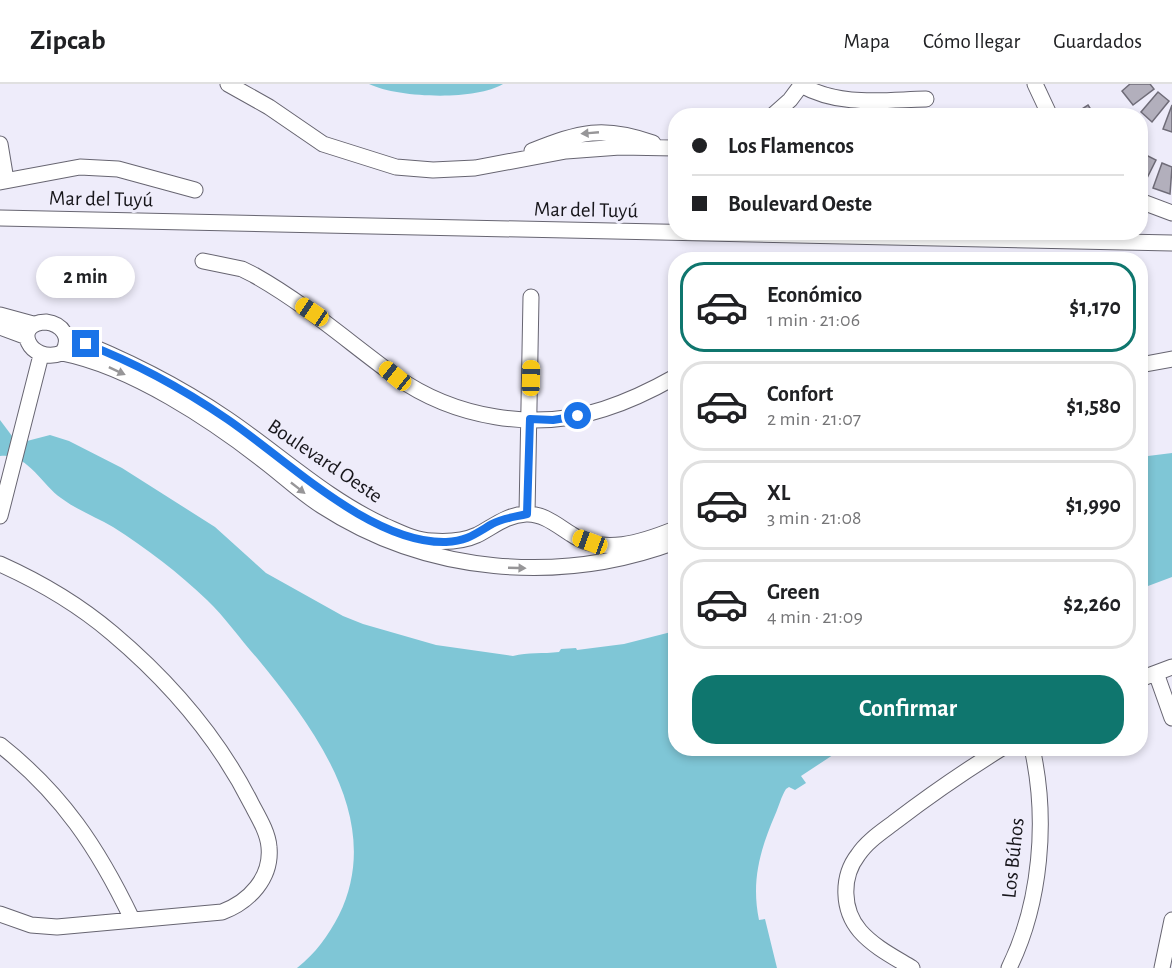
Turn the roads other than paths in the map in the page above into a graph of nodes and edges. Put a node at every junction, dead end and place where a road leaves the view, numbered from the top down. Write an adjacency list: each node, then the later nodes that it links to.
1 (228, 84): 6 (street)
2 (249, 84): 6 (street)
3 (801, 84): 5 (street); 7 (street)
4 (1035, 84): 8 (street)
5 (926, 99)
6 (269, 106): 10 (street)
7 (781, 108)
8 (1046, 108)
9 (0, 144): 11 (street)
10 (668, 148)
11 (3, 181): 12 (street)
12 (195, 190)
13 (1148, 204): 14 (street)
14 (1172, 213)
15 (0, 218): 16 (street, Mar del Tuyú)
16 (668, 232)
17 (1031, 240): 18 (street, Mar del Tuyú)
18 (1172, 243)
19 (202, 261): 32 (street)
20 (531, 297): 32 (street)
21 (0, 315): 23 (street)
22 (0, 327): 23 (street)
23 (30, 330): 24 (street); 26 (street)
24 (66, 336): 25 (street); 33 (street, Boulevard Oeste)
25 (62, 352): 26 (street); 33 (street, Boulevard Oeste, one-way to 33)
26 (41, 355): 35 (street)
27 (1172, 359): 28 (street)
28 (1148, 364)
29 (1172, 370): 30 (street)
30 (1148, 374)
31 (668, 381): 32 (street)
32 (530, 419): 34 (street)
33 (223, 424): 36 (street, Boulevard Oeste)
34 (527, 514): 38 (street); 39 (street, Boulevard Oeste)
35 (0, 516)
36 (365, 523): 39 (street, Boulevard Oeste); 41 (street, Boulevard Oeste)
37 (668, 531): 38 (street)
38 (572, 535): 43 (street)
39 (476, 536): 41 (street)
40 (668, 544): 43 (street, Boulevard Oeste)
41 (483, 563): 43 (street, Boulevard Oeste, one-way to 43)
42 (0, 564): 52 (street)
43 (572, 565)
44 (1172, 667): 45 (street)
45 (1156, 673): 46 (street); 47 (street)
46 (1148, 676)
47 (1172, 718)
48 (0, 745): 52 (street)
49 (990, 756): 54 (street)
50 (1033, 756): 55 (street, Los Búhos)
51 (0, 914): 52 (street)
52 (132, 919)
53 (1172, 920): 56 (street)
54 (912, 968)
55 (1009, 968)
56 (1162, 968)

